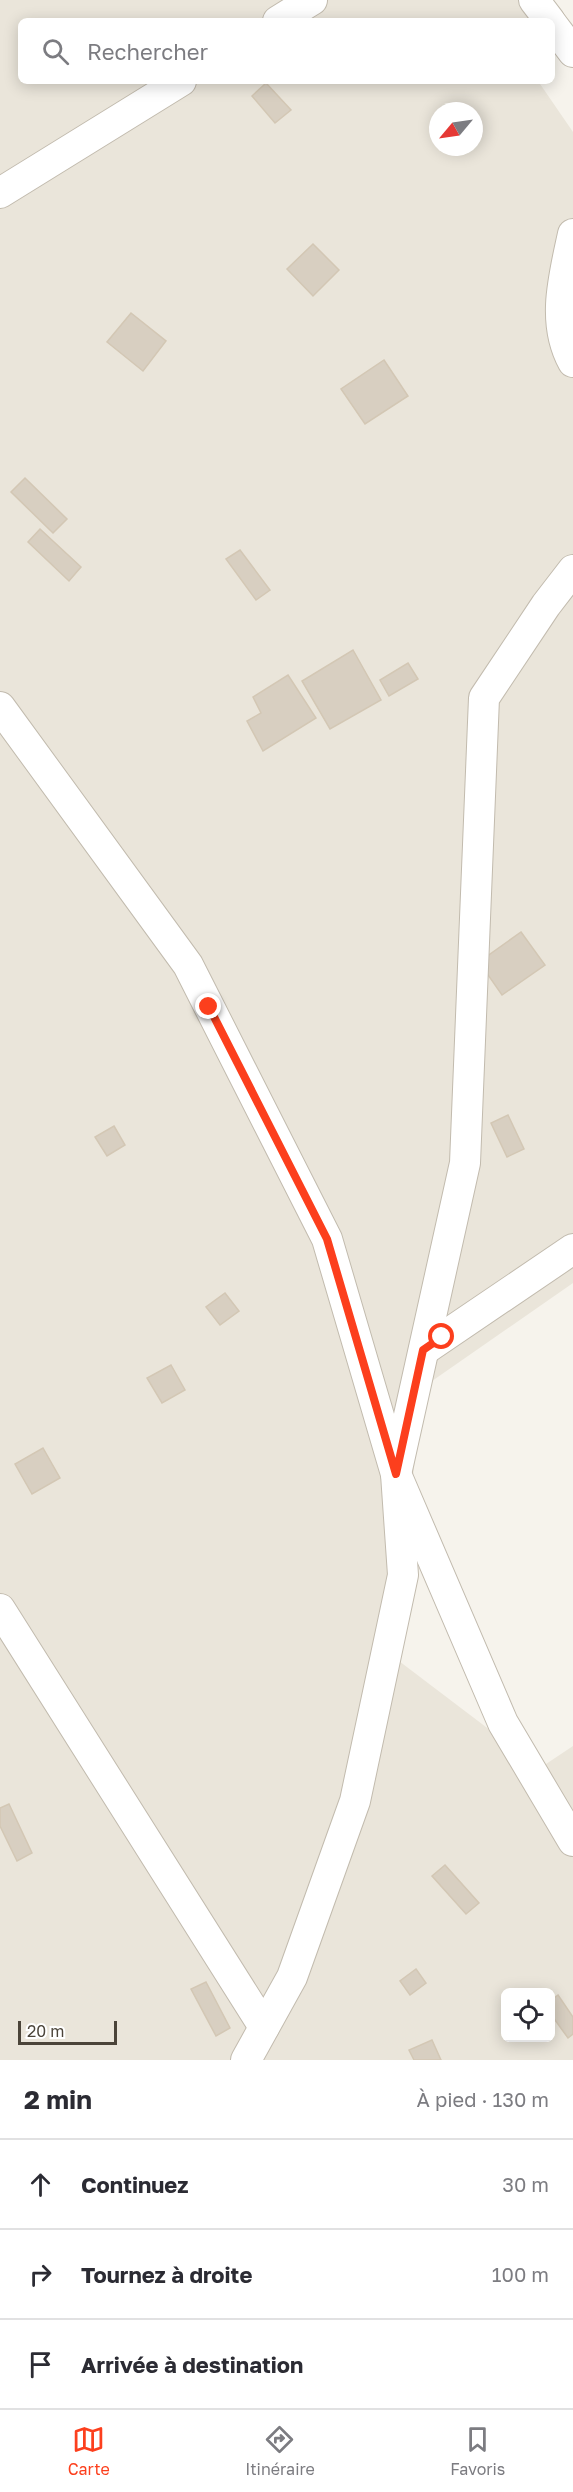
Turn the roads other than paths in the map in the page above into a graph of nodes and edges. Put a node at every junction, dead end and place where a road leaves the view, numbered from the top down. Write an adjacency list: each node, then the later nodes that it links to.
1 (312, 0): 3 (street)
2 (534, 0): 4 (street)
3 (283, 18)
4 (548, 18)
5 (555, 27): 6 (street)
6 (573, 51)
7 (176, 84): 8 (street)
8 (0, 193)
9 (573, 234): 10 (street)
10 (573, 362)
11 (573, 570): 12 (street)
12 (560, 608): 15 (street)
13 (0, 707): 16 (street)
14 (573, 1249): 15 (street)
15 (423, 1350): 16 (street)
16 (396, 1474): 18 (street); 19 (street)
17 (0, 1609): 19 (street)
18 (573, 1841)
19 (264, 2027): 20 (street)
20 (246, 2060)

